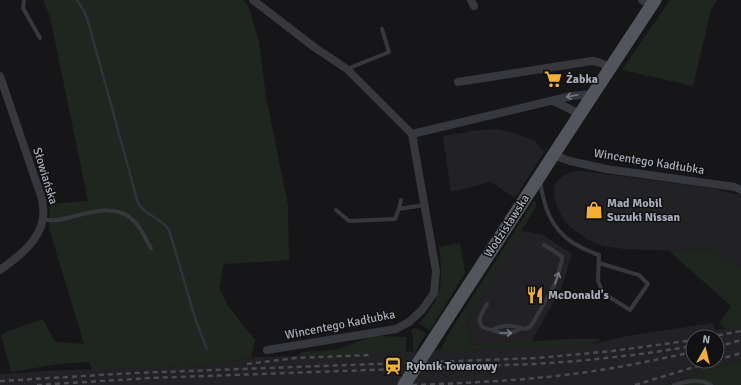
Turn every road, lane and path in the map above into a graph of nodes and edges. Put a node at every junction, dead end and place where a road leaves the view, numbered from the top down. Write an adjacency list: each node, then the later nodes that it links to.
1 (24, 0): 5 (lane)
2 (253, 0): 7 (street)
3 (649, 2): 6 (main road, Wodzisławska)
4 (382, 29): 7 (lane)
5 (40, 38)
6 (611, 67): 9 (street); 10 (main road, Wodzisławska)
7 (347, 69): 13 (street)
8 (0, 76): 21 (street, Słowiańska)
9 (458, 82)
10 (593, 94): 11 (street, one-way to 11); 12 (main road, Wodzisławska)
11 (551, 101): 12 (street); 13 (street)
12 (580, 114): 14 (main road, Wodzisławska)
13 (412, 134): 18 (street, Wincentego Kadłubka)
14 (553, 155): 15 (main road, Wodzisławska); 16 (street, Wincentego Kadłubka)
15 (540, 176): 24 (lane); 28 (main road, Wodzisławska, bridge)
16 (741, 190)
17 (401, 200): 19 (lane)
18 (424, 205): 19 (lane); 27 (street, Wincentego Kadłubka)
19 (399, 209): 20 (lane)
20 (336, 210)
21 (43, 219): 23 (lane); 25 (street, Słowiańska)
22 (544, 245): 26 (lane, one-way to 22)
23 (151, 248)
24 (599, 263): 24 (lane)
25 (0, 270)
26 (487, 304)
27 (267, 350)
28 (404, 385)
29 (674, 385): 30 (lane)
30 (711, 385)

